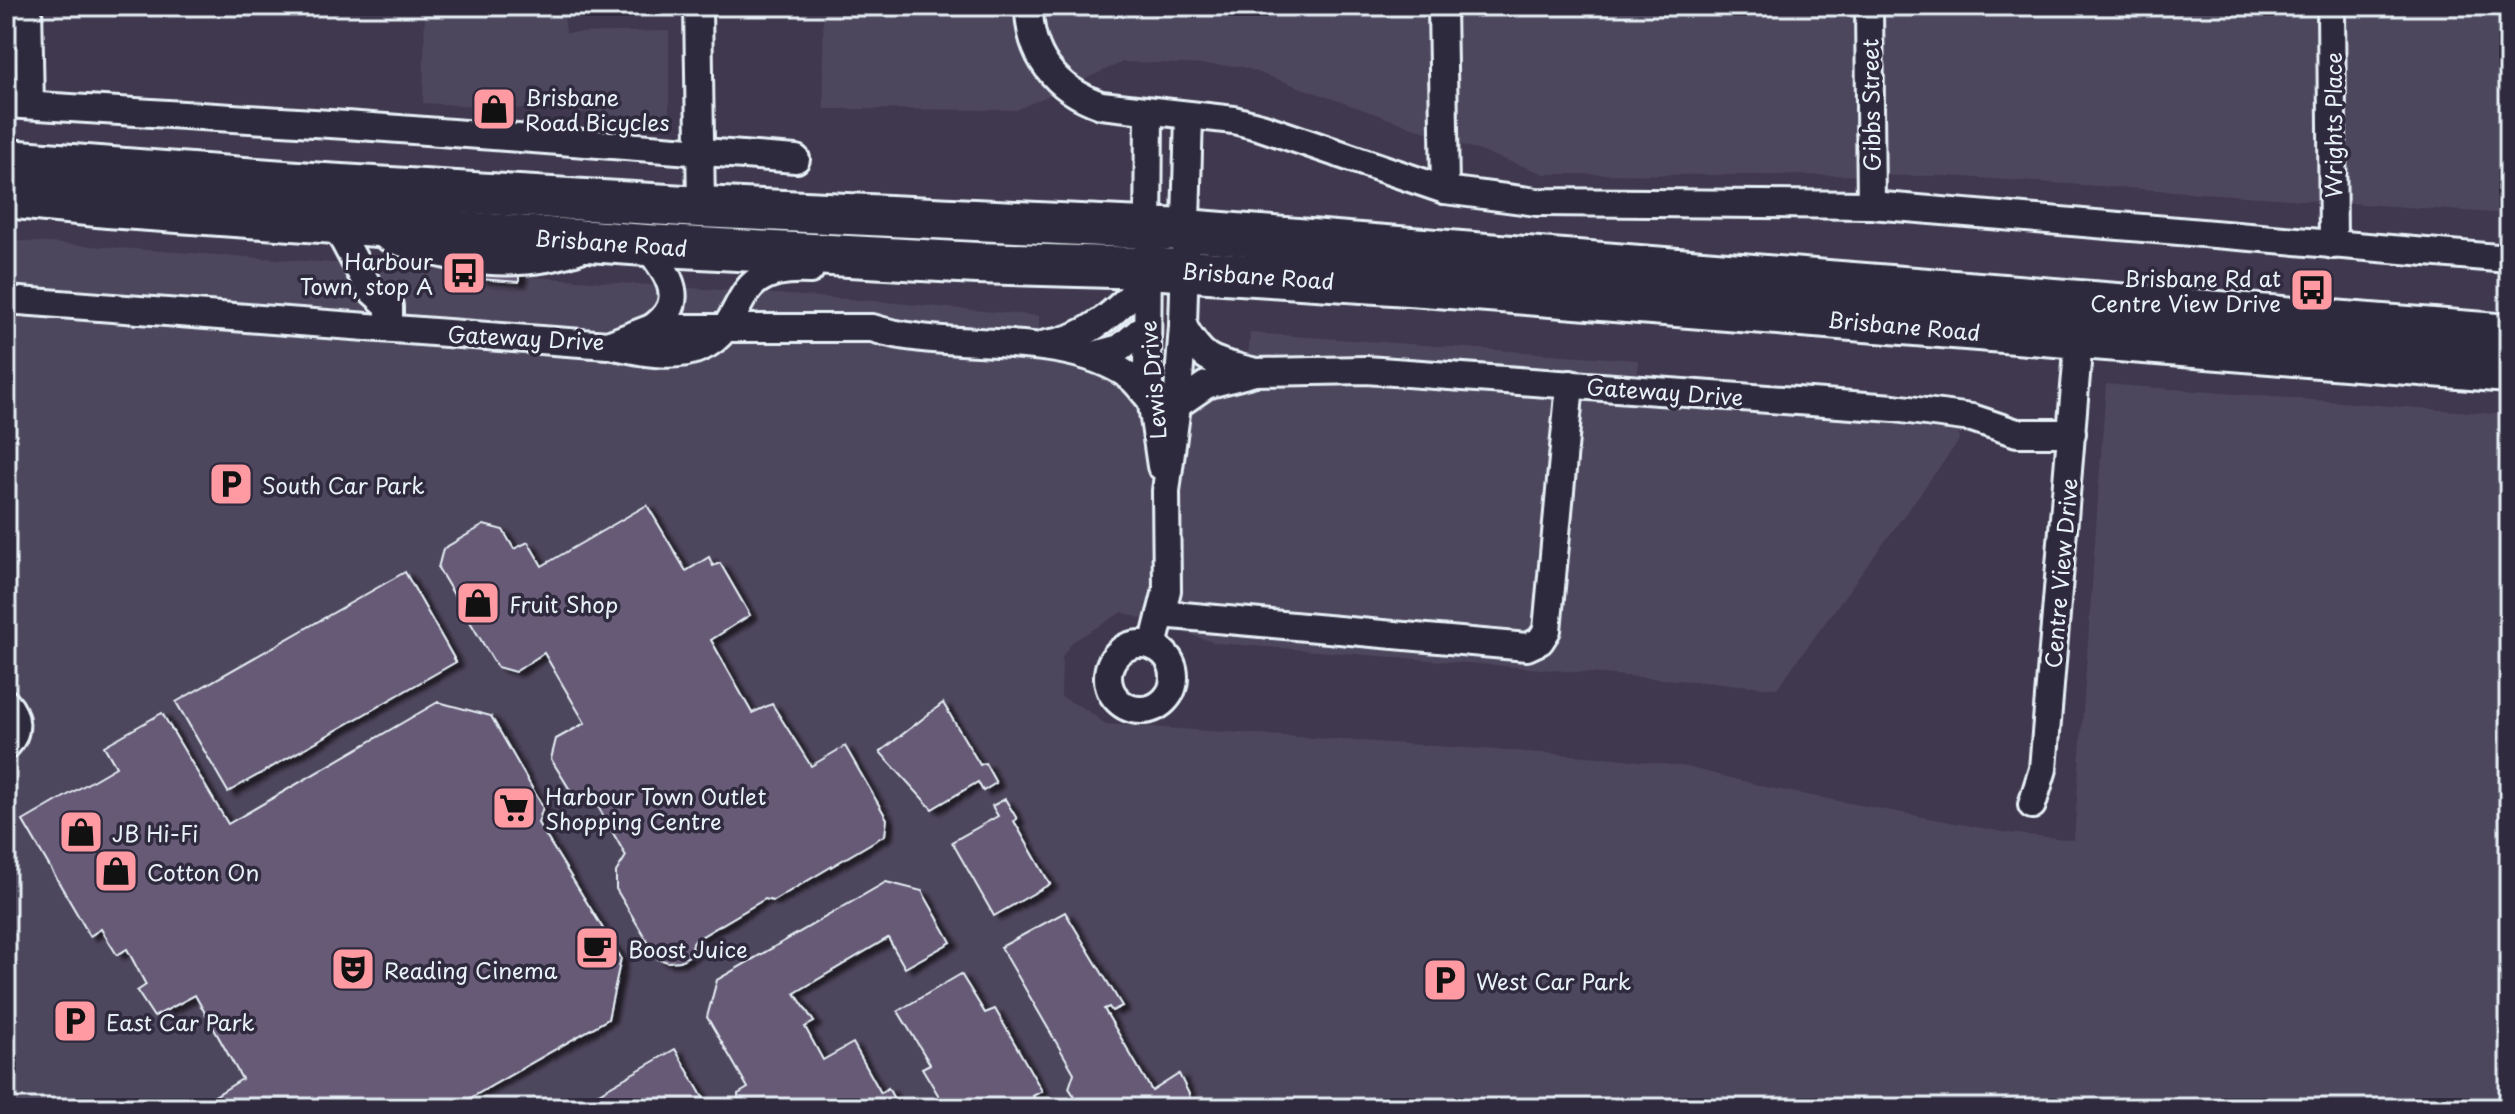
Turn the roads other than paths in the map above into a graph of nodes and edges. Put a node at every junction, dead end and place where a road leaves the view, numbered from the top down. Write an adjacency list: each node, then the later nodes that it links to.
1 (28, 6): 7 (street)
2 (698, 6): 10 (street)
3 (1029, 6): 8 (street)
4 (1442, 6): 14 (street)
5 (1869, 6): 16 (street, Gibbs Street)
6 (2331, 6): 21 (street, Wrights Place)
7 (18, 105): 10 (street)
8 (1141, 110): 9 (street); 19 (street)
9 (1189, 116): 14 (street); 19 (street, Brisbane Road)
10 (700, 153): 11 (street); 17 (street)
11 (796, 159)
12 (6, 160): 13 (highway, Brisbane Road)
13 (145, 170): 17 (highway, Brisbane Road); 18 (street)
14 (1445, 190): 16 (street)
15 (6, 197): 18 (highway, Brisbane Road)
16 (1871, 205): 21 (street)
17 (701, 207): 19 (highway, Brisbane Road)
18 (344, 223): 20 (highway, Brisbane Road); 28 (street)
19 (1166, 229): 24 (street); 24 (street); 31 (highway, Brisbane Road)
20 (646, 245): 23 (highway, Brisbane Road); 30 (street)
21 (2333, 245): 22 (street)
22 (2509, 259)
23 (977, 263): 24 (highway, Brisbane Road); 29 (street)
24 (1159, 272): 26 (street, Lewis Drive); 27 (street, Lewis Drive); 32 (highway, Brisbane Road); 34 (street)
25 (6, 300): 28 (street, Gateway Drive)
26 (1146, 326): 35 (street, Gateway Drive); 39 (street, Lewis Drive)
27 (1183, 326): 36 (street, Gateway Drive); 40 (street, Lewis Drive)
28 (389, 327): 33 (street, Gateway Drive)
29 (725, 327): 30 (street, Gateway Drive); 33 (street); 34 (street, Gateway Drive)
30 (652, 328): 33 (street, Gateway Drive)
31 (2509, 335)
32 (2079, 339): 37 (highway, Brisbane Road); 41 (street, Centre View Drive)
33 (608, 345)
34 (1030, 346): 35 (street, Gateway Drive)
35 (1090, 356): 39 (street, Gateway Drive)
36 (1255, 372): 38 (street, Gateway Drive); 40 (street, Gateway Drive)
37 (2509, 372)
38 (1570, 384): 41 (street, Gateway Drive); 43 (street)
39 (1150, 399): 42 (street, Lewis Drive)
40 (1177, 405): 42 (street, Lewis Drive)
41 (2072, 433): 47 (street, Centre View Drive)
42 (1166, 491): 43 (street, Lewis Drive)
43 (1161, 614): 44 (street, Lewis Drive)
44 (1153, 646)
45 (6, 703): 46 (street)
46 (6, 746)
47 (2032, 805)

